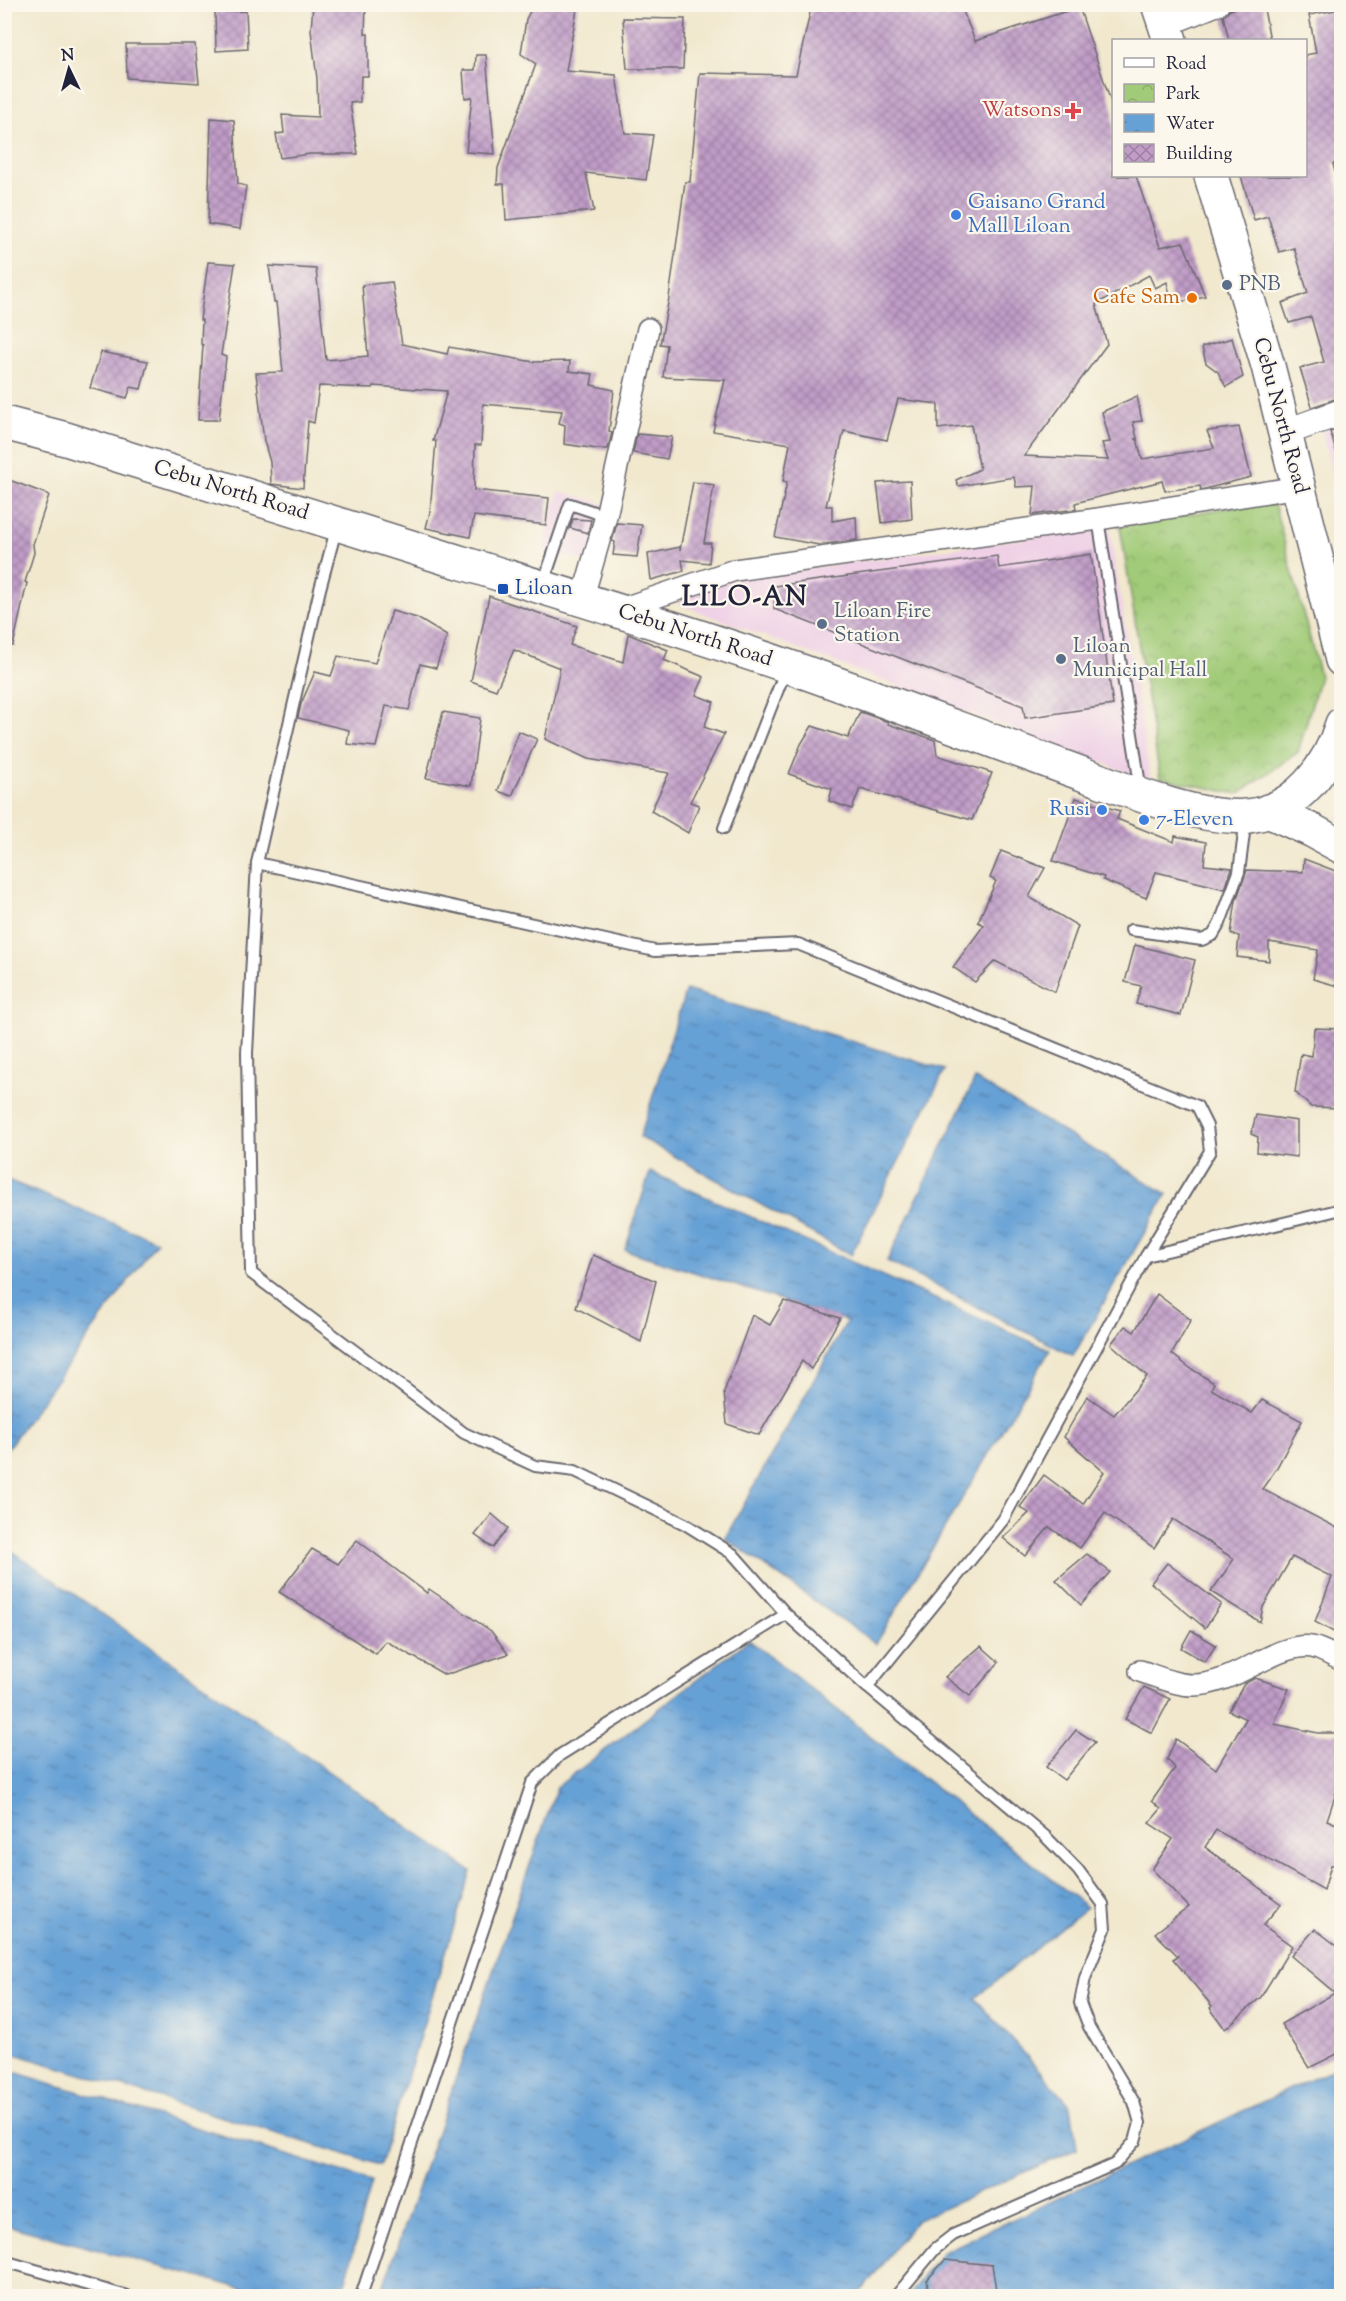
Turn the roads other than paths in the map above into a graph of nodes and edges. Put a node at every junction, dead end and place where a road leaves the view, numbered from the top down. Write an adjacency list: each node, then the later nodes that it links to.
1 (1219, 4): 2 (street)
2 (1164, 24)
3 (1210, 177): 7 (main road, Cebu North Road)
4 (648, 329): 9 (street)
5 (1341, 412): 7 (street)
6 (4, 423): 11 (main road, Cebu North Road)
7 (1286, 432): 8 (main road, Cebu North Road)
8 (1299, 487): 10 (street); 15 (main road, Cebu North Road)
9 (606, 516): 12 (lane); 13 (street)
10 (1098, 519): 14 (street); 18 (lane)
11 (337, 524): 12 (main road, Cebu North Road); 22 (lane)
12 (542, 587): 13 (main road, Cebu North Road)
13 (582, 600): 14 (main road, Cebu North Road)
14 (618, 610): 16 (main road, Cebu North Road)
15 (1340, 649)
16 (787, 666): 18 (main road, Cebu North Road); 20 (lane)
17 (1341, 724): 19 (main road)
18 (1141, 795): 19 (main road, Cebu North Road)
19 (1257, 814): 21 (main road); 23 (lane)
20 (724, 828)
21 (1341, 847)
22 (257, 863): 25 (lane); 26 (lane)
23 (1131, 930)
24 (1341, 1209): 25 (lane)
25 (1146, 1256): 29 (lane)
26 (786, 1614): 29 (lane); 32 (lane)
27 (1341, 1660): 28 (street)
28 (1140, 1671)
29 (867, 1687): 33 (lane)
30 (4, 2261): 31 (lane)
31 (127, 2296)
32 (361, 2296)
33 (896, 2296)

